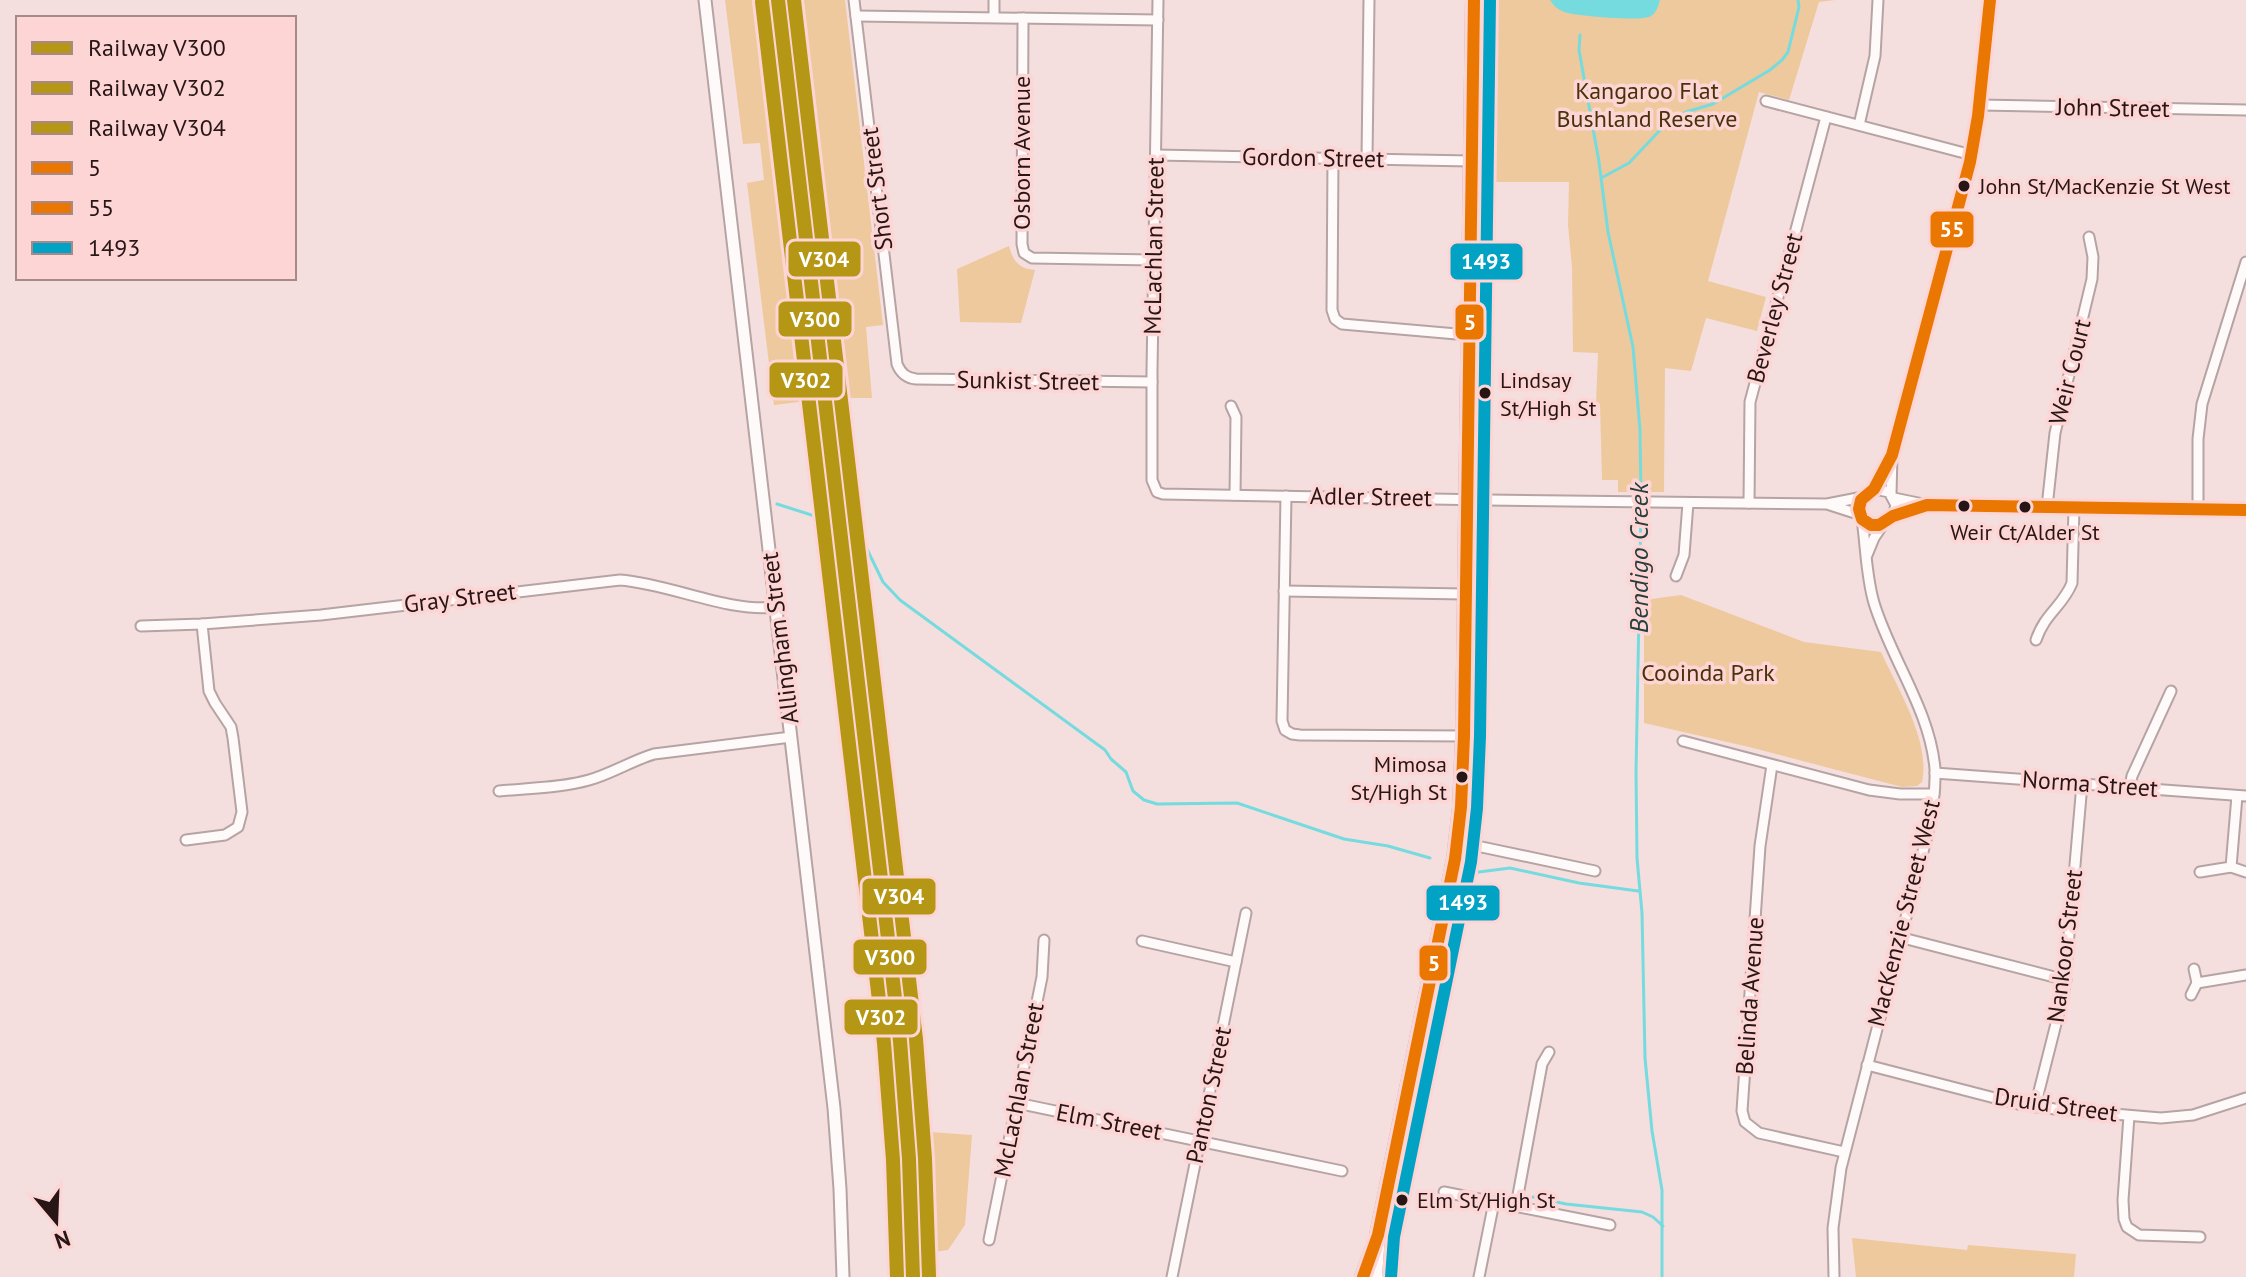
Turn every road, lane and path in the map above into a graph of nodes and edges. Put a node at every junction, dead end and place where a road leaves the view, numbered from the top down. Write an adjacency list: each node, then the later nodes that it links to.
1 (705, 0): 52 (street, Allingham Street)
2 (854, 0): 9 (street, Short Street)
3 (994, 0): 10 (street)
4 (1158, 0): 12 (street, McLachlan Street)
5 (1369, 0): 21 (street)
6 (1474, 0): 22 (highway)
7 (1878, 0): 17 (street)
8 (1990, 0): 14 (street)
9 (856, 16): 10 (street); 27 (street, Short Street)
10 (994, 17): 11 (street)
11 (1023, 18): 12 (street); 24 (street, Osborn Avenue)
12 (1158, 20): 18 (street, McLachlan Street)
13 (1766, 101): 16 (street)
14 (1980, 105): 15 (street, John Street); 19 (street)
15 (2246, 110)
16 (1826, 117): 17 (street); 39 (street, Beverley Street)
17 (1859, 125): 19 (street)
18 (1156, 155): 20 (street, Gordon Street); 24 (street, McLachlan Street)
19 (1972, 155): 30 (street)
20 (1333, 158): 21 (street, Gordon Street); 26 (street)
21 (1367, 159): 22 (street, Gordon Street)
22 (1471, 161): 26 (highway)
23 (2089, 237): 42 (street, Weir Court)
24 (1154, 260): 28 (street, McLachlan Street)
25 (2246, 262): 44 (street)
26 (1468, 335): 37 (highway)
27 (905, 376): 28 (street, Sunkist Street)
28 (1152, 382): 32 (street, McLachlan Street)
29 (1231, 406): 33 (street)
30 (1892, 455): 31 (street); 35 (street)
31 (1874, 489): 35 (street); 36 (street)
32 (1156, 491): 33 (street, Adler Street)
33 (1235, 495): 34 (street, Adler Street)
34 (1286, 496): 37 (street, Adler Street); 50 (street)
35 (1892, 496): 41 (street); 47 (street)
36 (1863, 497): 40 (street, Adler Street); 46 (street)
37 (1466, 499): 38 (street, Adler Street); 51 (highway)
38 (1688, 503): 39 (street, Adler Street); 49 (street)
39 (1749, 503): 40 (street, Adler Street)
40 (1827, 504): 46 (street, Adler Street)
41 (1927, 505): 42 (street); 47 (street)
42 (2047, 507): 43 (street)
43 (2074, 507): 44 (street); 55 (street)
44 (2198, 509): 45 (street)
45 (2246, 510)
46 (1862, 517): 47 (street); 48 (street, MacKenzie Street West)
47 (1888, 520): 48 (street)
48 (1867, 556): 61 (street, MacKenzie Street West)
49 (1676, 576)
50 (1284, 591): 51 (street); 57 (street)
51 (1465, 594): 57 (highway)
52 (776, 607): 53 (street, Gray Street); 58 (street, Allingham Street)
53 (202, 624): 54 (street, Gray Street); 67 (street)
54 (141, 626)
55 (2036, 640)
56 (2171, 691): 63 (street)
57 (1464, 736): 68 (highway)
58 (791, 737): 64 (street); 99 (street, Allingham Street)
59 (1683, 741): 60 (street)
60 (1772, 765): 65 (street); 90 (street, Belinda Avenue)
61 (1935, 773): 62 (street, Norma Street); 65 (street, MacKenzie Street West)
62 (2082, 784): 63 (street, Norma Street); 80 (street, Nankoor Street)
63 (2130, 787): 66 (street, Norma Street)
64 (499, 791)
65 (1934, 794): 74 (street, MacKenzie Street West)
66 (2242, 796): 69 (street)
67 (186, 840)
68 (1458, 842): 70 (street); 96 (highway)
69 (2231, 867): 71 (street); 72 (street)
70 (1595, 871)
71 (2200, 872)
72 (2246, 872)
73 (1246, 913): 77 (street, Panton Street)
74 (1899, 937): 80 (street); 84 (street, MacKenzie Street West)
75 (1044, 940): 86 (street, McLachlan Street)
76 (1142, 941): 77 (street)
77 (1236, 962): 89 (street, Panton Street)
78 (2194, 969): 81 (street)
79 (2246, 975): 81 (street)
80 (2066, 980): 87 (street, Nankoor Street)
81 (2197, 983): 82 (street)
82 (2191, 995)
83 (1549, 1052): 94 (street)
84 (1867, 1065): 87 (street, Druid Street); 90 (street, MacKenzie Street West)
85 (2246, 1098): 88 (street, Druid Street)
86 (1017, 1103): 89 (street, Elm Street); 98 (street, McLachlan Street)
87 (2035, 1107): 88 (street, Druid Street)
88 (2129, 1116): 97 (street)
89 (1200, 1140): 91 (street, Elm Street); 100 (street, Panton Street)
90 (1844, 1152): 104 (street, MacKenzie Street West)
91 (1342, 1171)
92 (1444, 1192): 93 (street)
93 (1494, 1202): 94 (street); 103 (street)
94 (1516, 1206): 95 (street)
95 (1610, 1225)
96 (1378, 1235): 101 (highway); 102 (highway)
97 (2200, 1237)
98 (989, 1240)
99 (843, 1277)
100 (1172, 1277)
101 (1363, 1277)
102 (1375, 1277)
103 (1479, 1277)
104 (1834, 1277)

